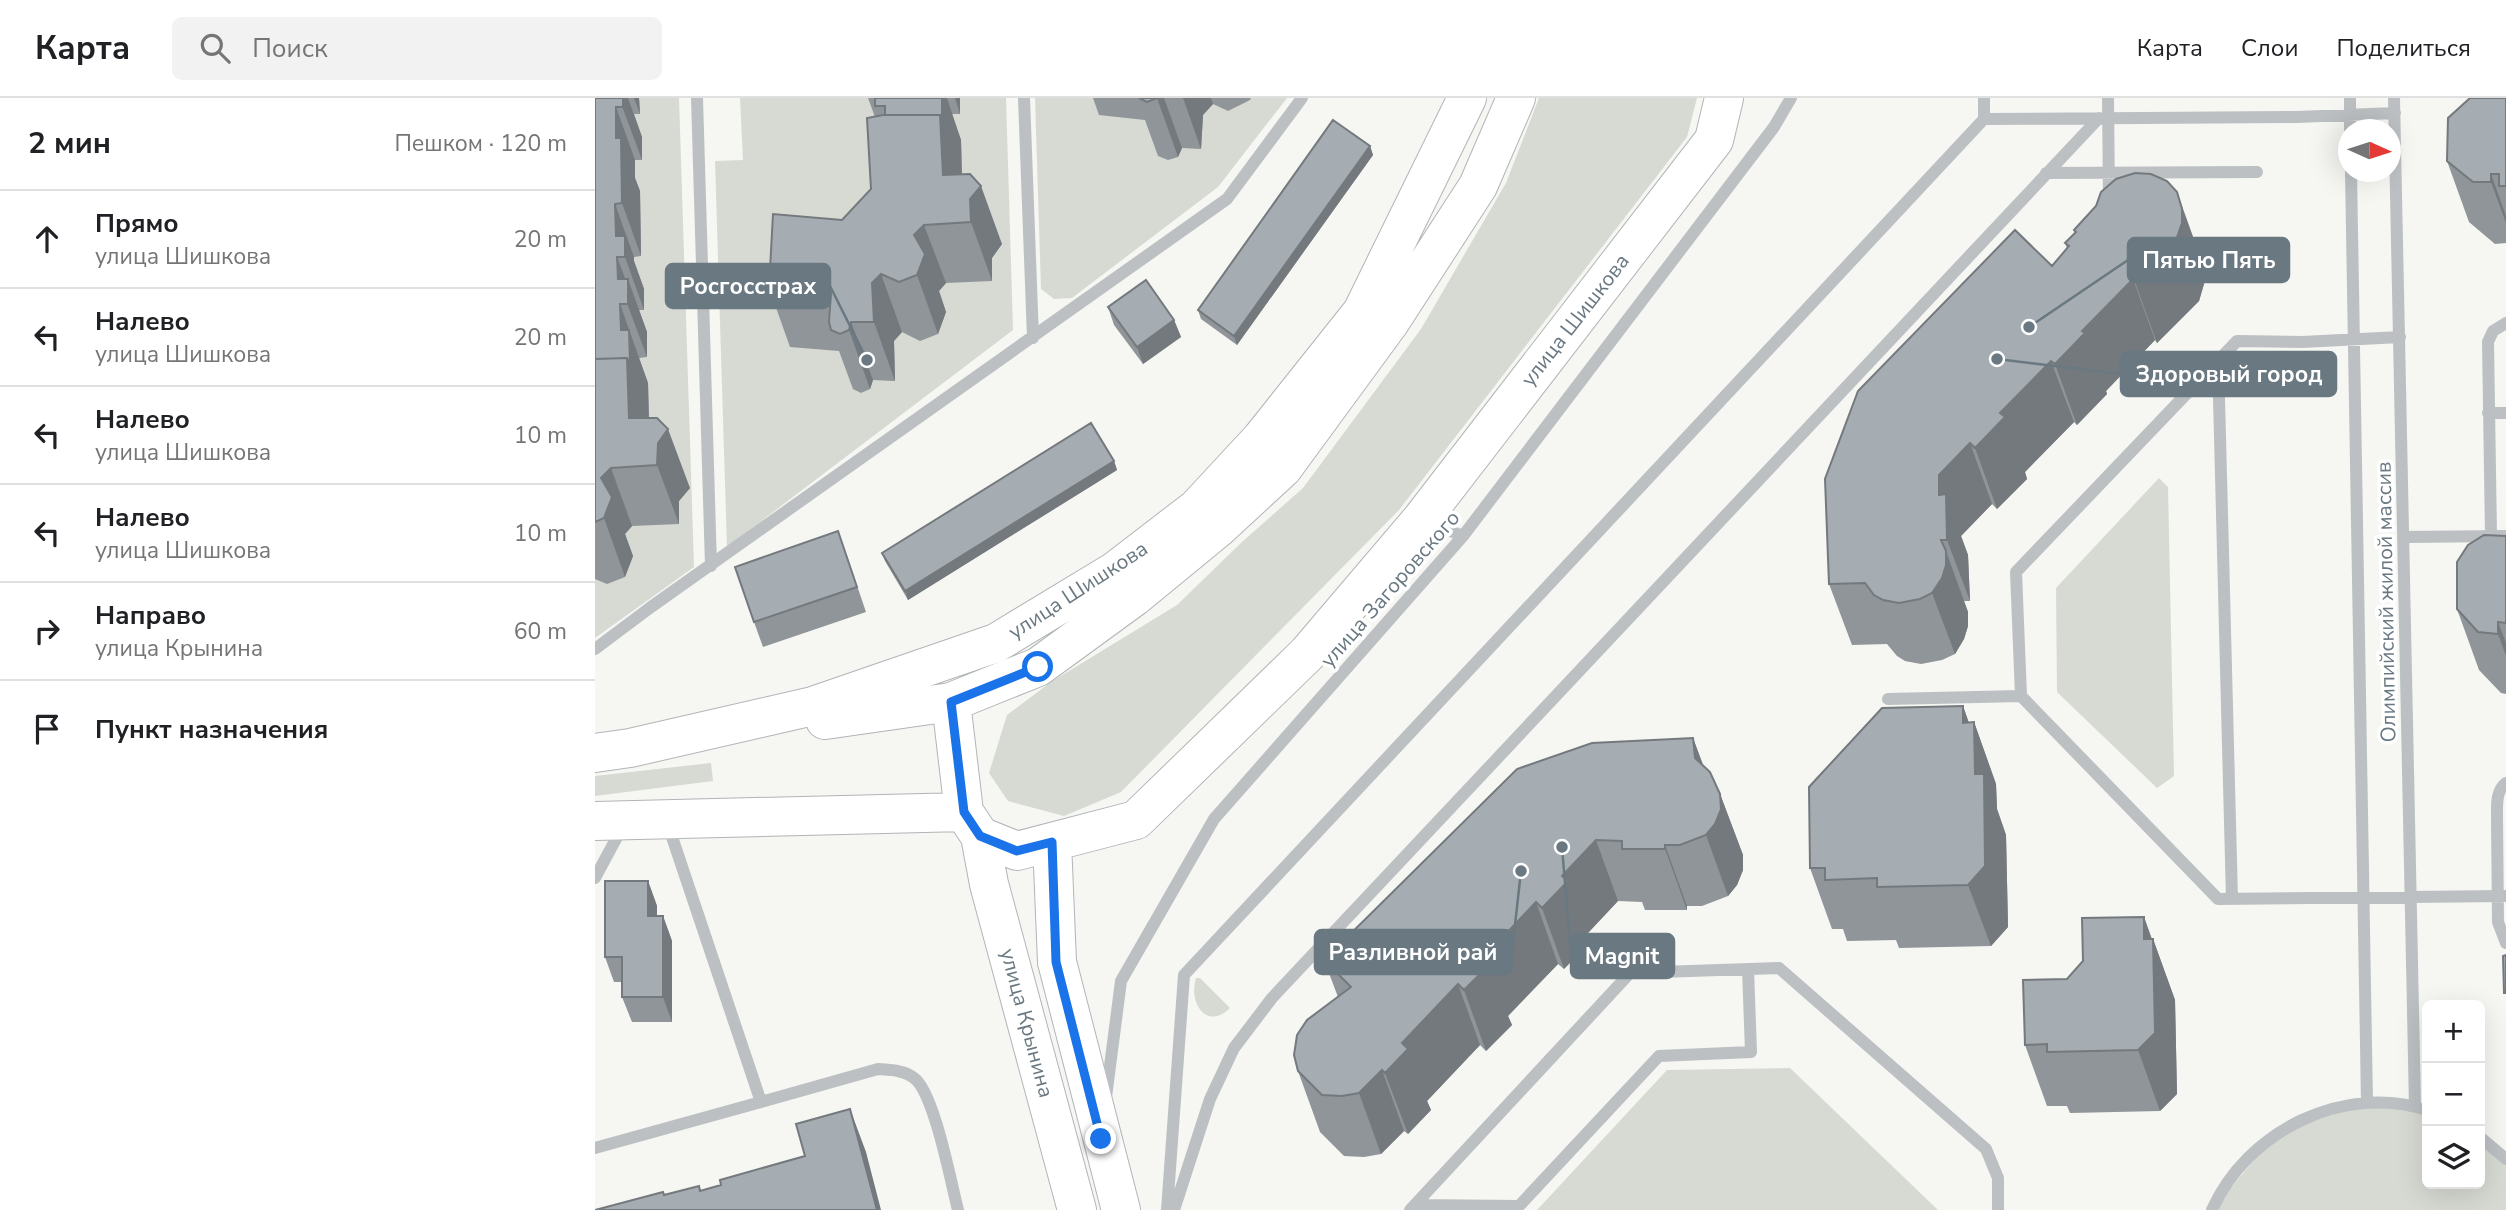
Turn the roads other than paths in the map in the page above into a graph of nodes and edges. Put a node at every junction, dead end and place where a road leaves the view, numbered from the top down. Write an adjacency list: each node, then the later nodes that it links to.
1 (697, 98): 34 (street)
2 (1024, 98): 24 (street)
3 (1301, 98): 24 (street)
4 (1516, 98): 38 (main road, улица Шишкова)
5 (1724, 98): 29 (main road, улица Шишкова)
6 (1791, 98): 30 (street, улица Загоровского)
7 (1984, 98): 15 (street)
8 (2108, 98): 14 (street)
9 (2350, 98): 13 (street)
10 (2395, 98): 12 (street, Олимпийский жилой массив)
11 (1460, 100): 39 (main road, улица Шишкова)
12 (2395, 113): 13 (street); 23 (street, Олимпийский жилой массив)
13 (2350, 114): 14 (street); 16 (street)
14 (2104, 118): 15 (street); 18 (street); 19 (street)
15 (1984, 119): 63 (street)
16 (2350, 119)
17 (2256, 172): 19 (street)
18 (2046, 173): 19 (street); 64 (street)
19 (2109, 173): 21 (street)
20 (2351, 182): 25 (street, Олимпийский жилой массив)
21 (2109, 212)
22 (2506, 323): 27 (street)
23 (2400, 337): 25 (street); 33 (street, Олимпийский жилой массив)
24 (1033, 338): 34 (street)
25 (2354, 338): 26 (street); 48 (street, Олимпийский жилой массив)
26 (2218, 360): 36 (street); 49 (street)
27 (2488, 413): 28 (street); 31 (street)
28 (2506, 413)
29 (1421, 520): 30 (street); 44 (main road, улица Шишкова)
30 (1463, 536): 55 (street, улица Загоровского)
31 (2491, 536): 32 (street); 33 (street)
32 (2506, 536)
33 (2404, 537): 46 (street, Олимпийский жилой массив)
34 (711, 565): 35 (street)
35 (595, 649)
36 (2021, 696): 37 (street); 49 (street)
37 (1888, 699)
38 (951, 702): 39 (main road, улица Шишкова); 43 (main road)
39 (612, 751)
40 (2506, 783): 47 (street)
41 (665, 818): 42 (main road, улица Шишкова); 43 (main road, улица Шишкова); 52 (street)
42 (611, 820): 45 (street)
43 (972, 824): 44 (main road, улица Шишкова); 61 (main road, улица Крынина)
44 (1052, 842): 55 (main road, улица Крынина)
45 (595, 878)
46 (2411, 896): 47 (street); 48 (street); 54 (street, Олимпийский жилой массив)
47 (2502, 896): 50 (street)
48 (2364, 897): 49 (street); 53 (street, Олимпийский жилой массив)
49 (2232, 899)
50 (2506, 943)
51 (1748, 969): 59 (street); 59 (street); 65 (street)
52 (761, 1102): 57 (street); 60 (street)
53 (2367, 1103): 54 (street, Олимпийский жилой массив); 66 (street, Олимпийский жилой массив)
54 (2421, 1108)
55 (1101, 1139): 62 (main road, улица Крынина)
56 (2485, 1141): 58 (street)
57 (595, 1149)
58 (2506, 1159)
59 (1413, 1207)
60 (958, 1210)
61 (1077, 1210)
62 (1121, 1210)
63 (1167, 1210)
64 (1174, 1210)
65 (1998, 1210)
66 (2212, 1210)

